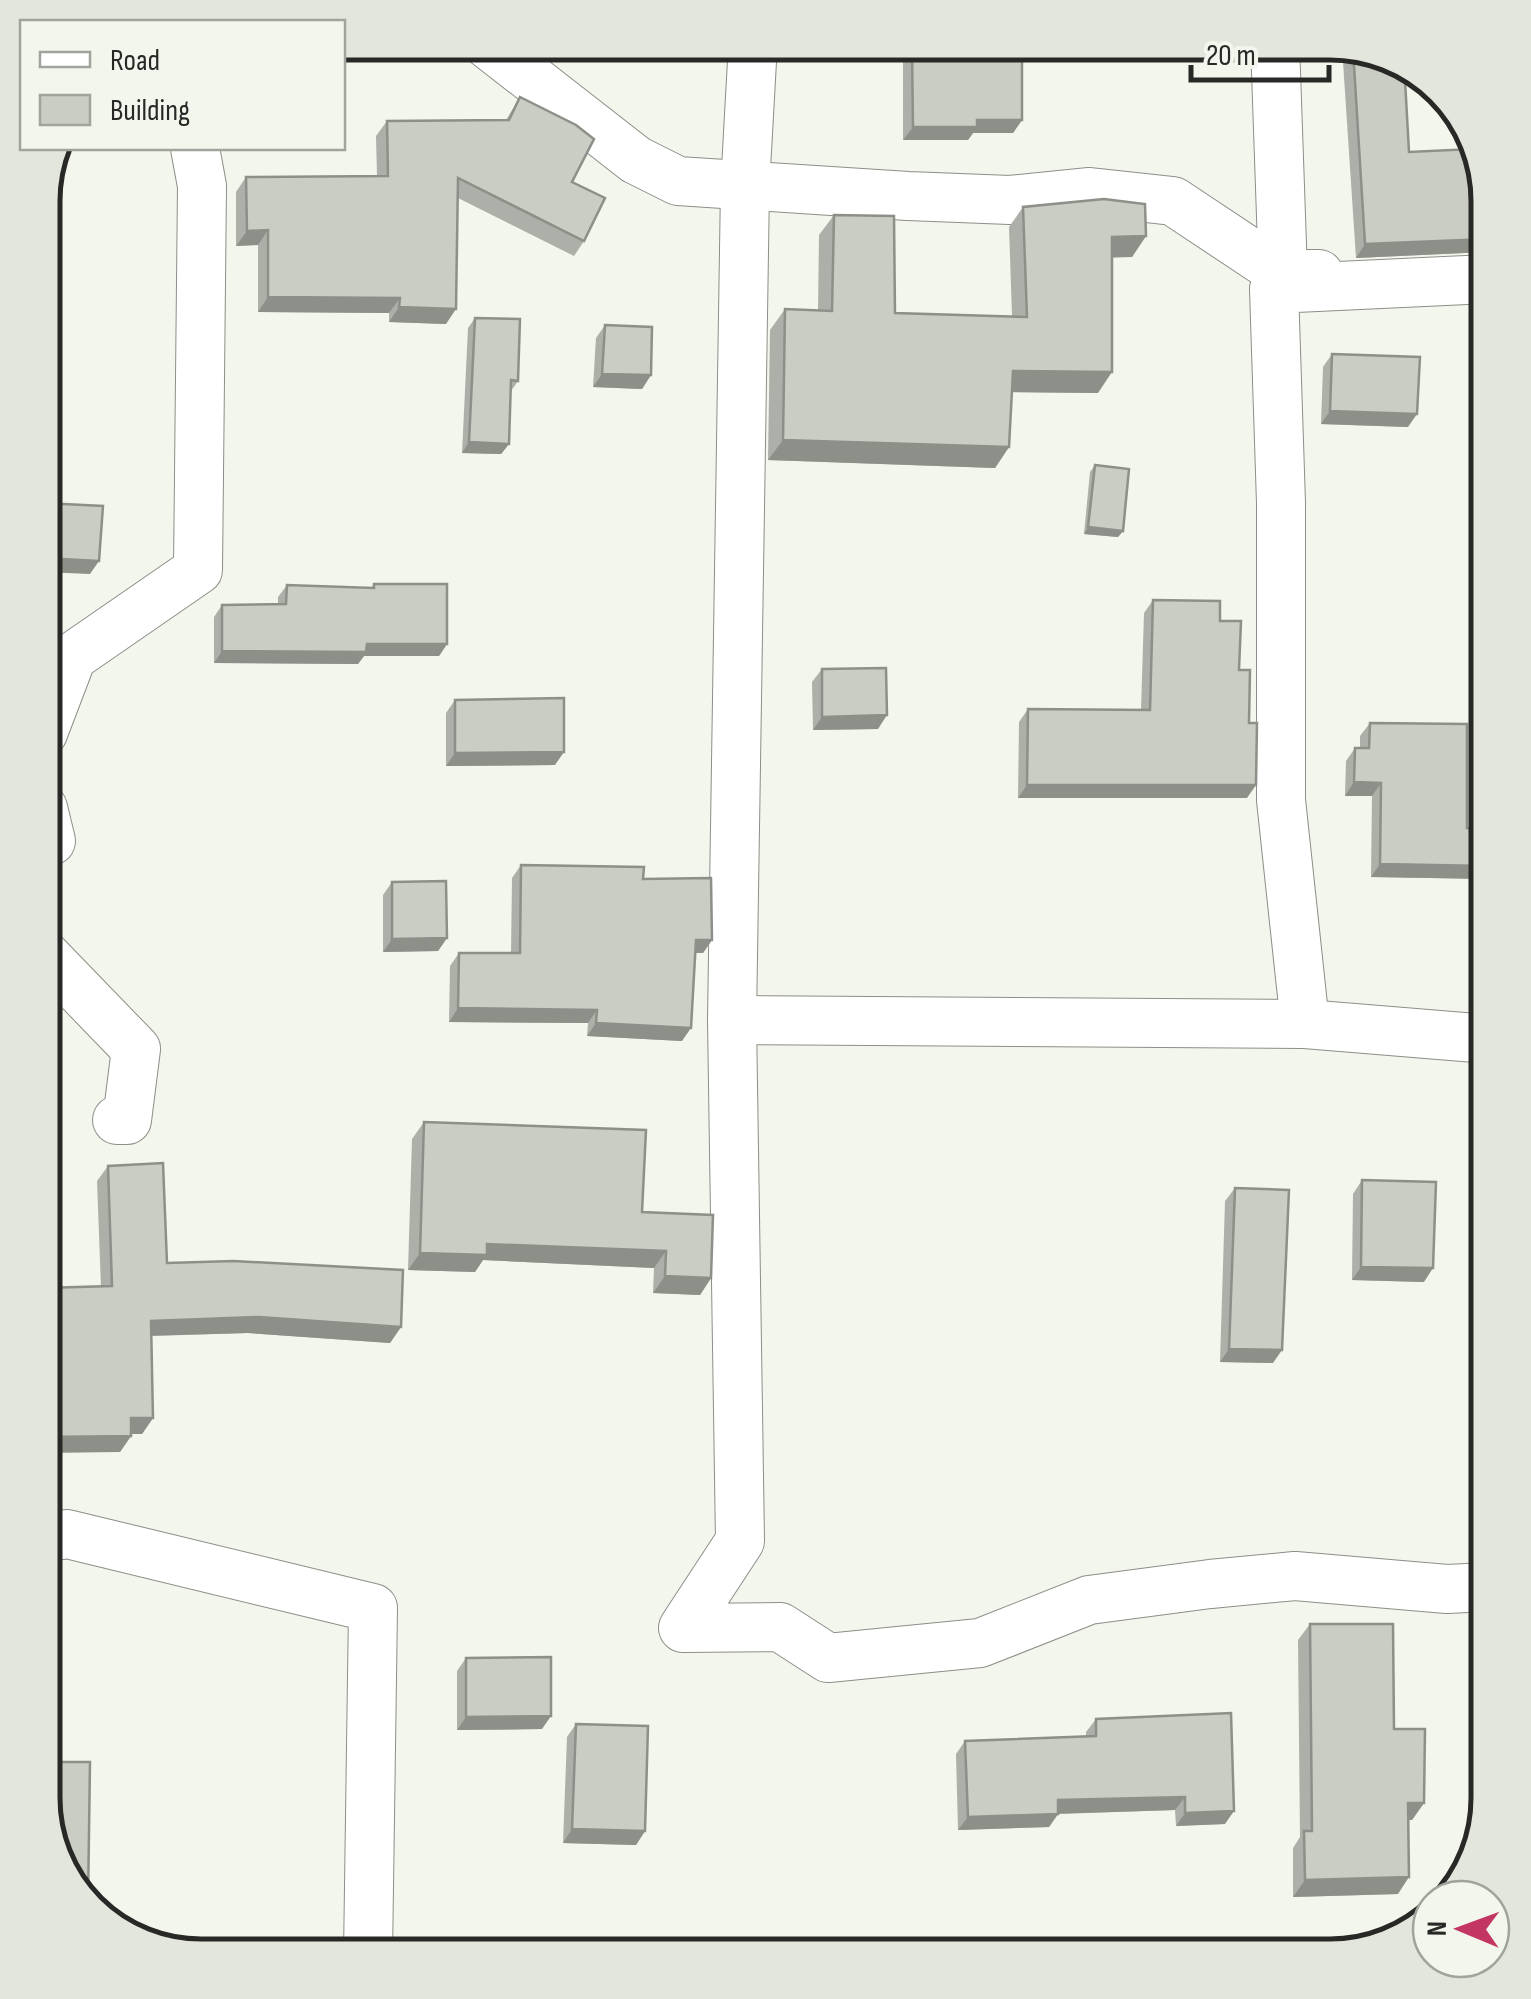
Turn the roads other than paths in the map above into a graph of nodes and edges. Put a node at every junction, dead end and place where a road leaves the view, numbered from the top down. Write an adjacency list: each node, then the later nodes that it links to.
1 (509, 60): 5 (street)
2 (752, 60): 5 (street)
3 (1276, 60): 6 (street)
4 (195, 150): 9 (street)
5 (745, 186): 6 (street); 11 (street)
6 (1283, 274): 7 (street)
7 (1471, 278)
8 (1471, 279): 12 (street)
9 (60, 689)
10 (60, 975): 14 (street)
11 (732, 1020): 12 (street); 16 (street)
12 (1306, 1024): 13 (street)
13 (1471, 1037)
14 (117, 1120)
15 (60, 1535): 17 (street)
16 (1471, 1588)
17 (368, 1939)

